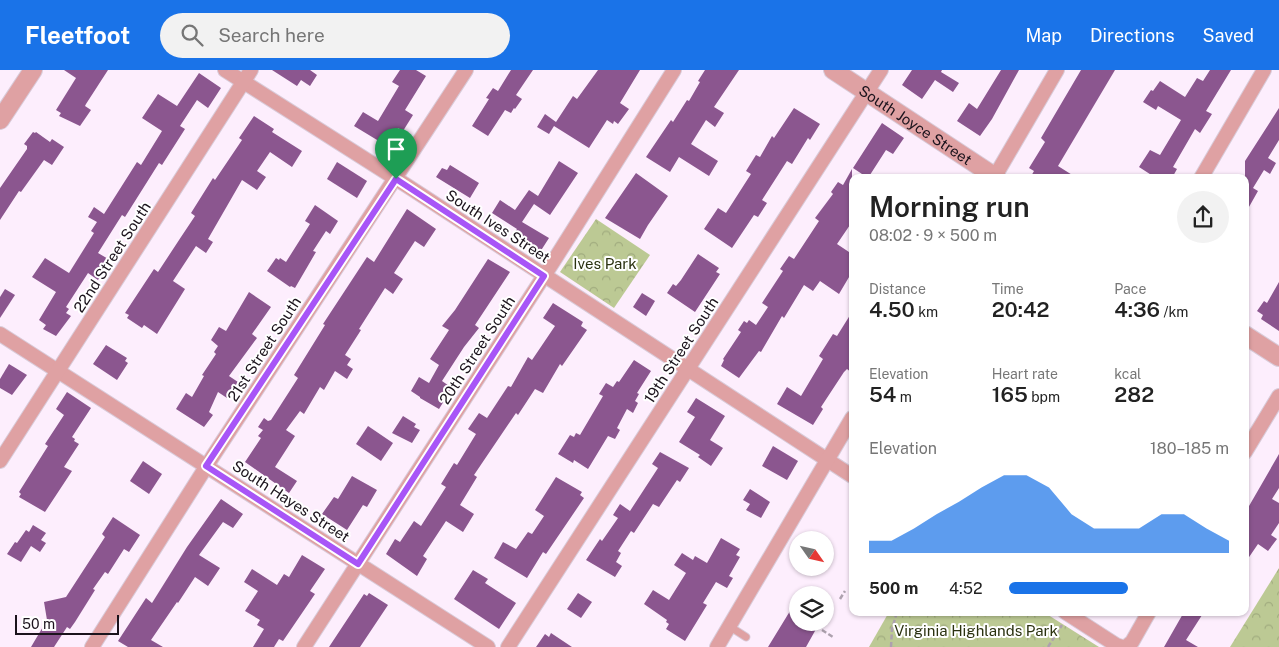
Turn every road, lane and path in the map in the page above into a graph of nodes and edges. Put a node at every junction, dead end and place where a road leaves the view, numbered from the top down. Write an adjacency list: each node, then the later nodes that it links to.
1 (32, 70): 11 (street)
2 (225, 70): 9 (street, South Ives Street)
3 (466, 70): 15 (street, 21st Street South)
4 (674, 70): 16 (street, 20th Street South)
5 (833, 70): 10 (street, South Joyce Street)
6 (881, 70): 10 (street, 19th Street South)
7 (1057, 70): 13 (street)
8 (1264, 70): 14 (street)
9 (248, 76): 15 (street, South Ives Street); 21 (street, 22nd Street South)
10 (867, 92): 12 (street, South Joyce Street); 20 (street, 19th Street South)
11 (0, 120)
12 (991, 174)
13 (998, 174)
14 (1202, 174)
15 (396, 179): 16 (street, South Ives Street); 27 (street, 21st Street South)
16 (544, 276): 20 (street, South Ives Street); 29 (street, 20th Street South)
17 (0, 334): 21 (street, South Hayes Street)
18 (1249, 338): 19 (street)
19 (1279, 357)
20 (687, 369): 25 (street, South Ives Street); 42 (street, 19th Street South)
21 (58, 371): 26 (street, 22nd Street South); 27 (street, South Hayes Street)
22 (1279, 396): 24 (street)
23 (849, 423): 25 (street)
24 (1249, 445)
25 (828, 460): 28 (street, South Ives Street); 35 (street)
26 (0, 461)
27 (206, 466): 29 (street, South Hayes Street); 39 (street, 21st Street South)
28 (849, 474)
29 (358, 564): 40 (street, 20th Street South); 41 (street, South Hayes Street)
30 (845, 591): 31 (path)
31 (840, 599)
32 (896, 616): 44 (path)
33 (1147, 616): 47 (street)
34 (1064, 618): 45 (path); 46 (street)
35 (729, 626): 37 (lane); 43 (street)
36 (824, 631): 38 (path)
37 (746, 637)
38 (833, 637)
39 (92, 647)
40 (304, 647)
41 (488, 647)
42 (508, 647)
43 (717, 647)
44 (891, 647)
45 (1048, 647)
46 (1122, 647)
47 (1126, 647)

